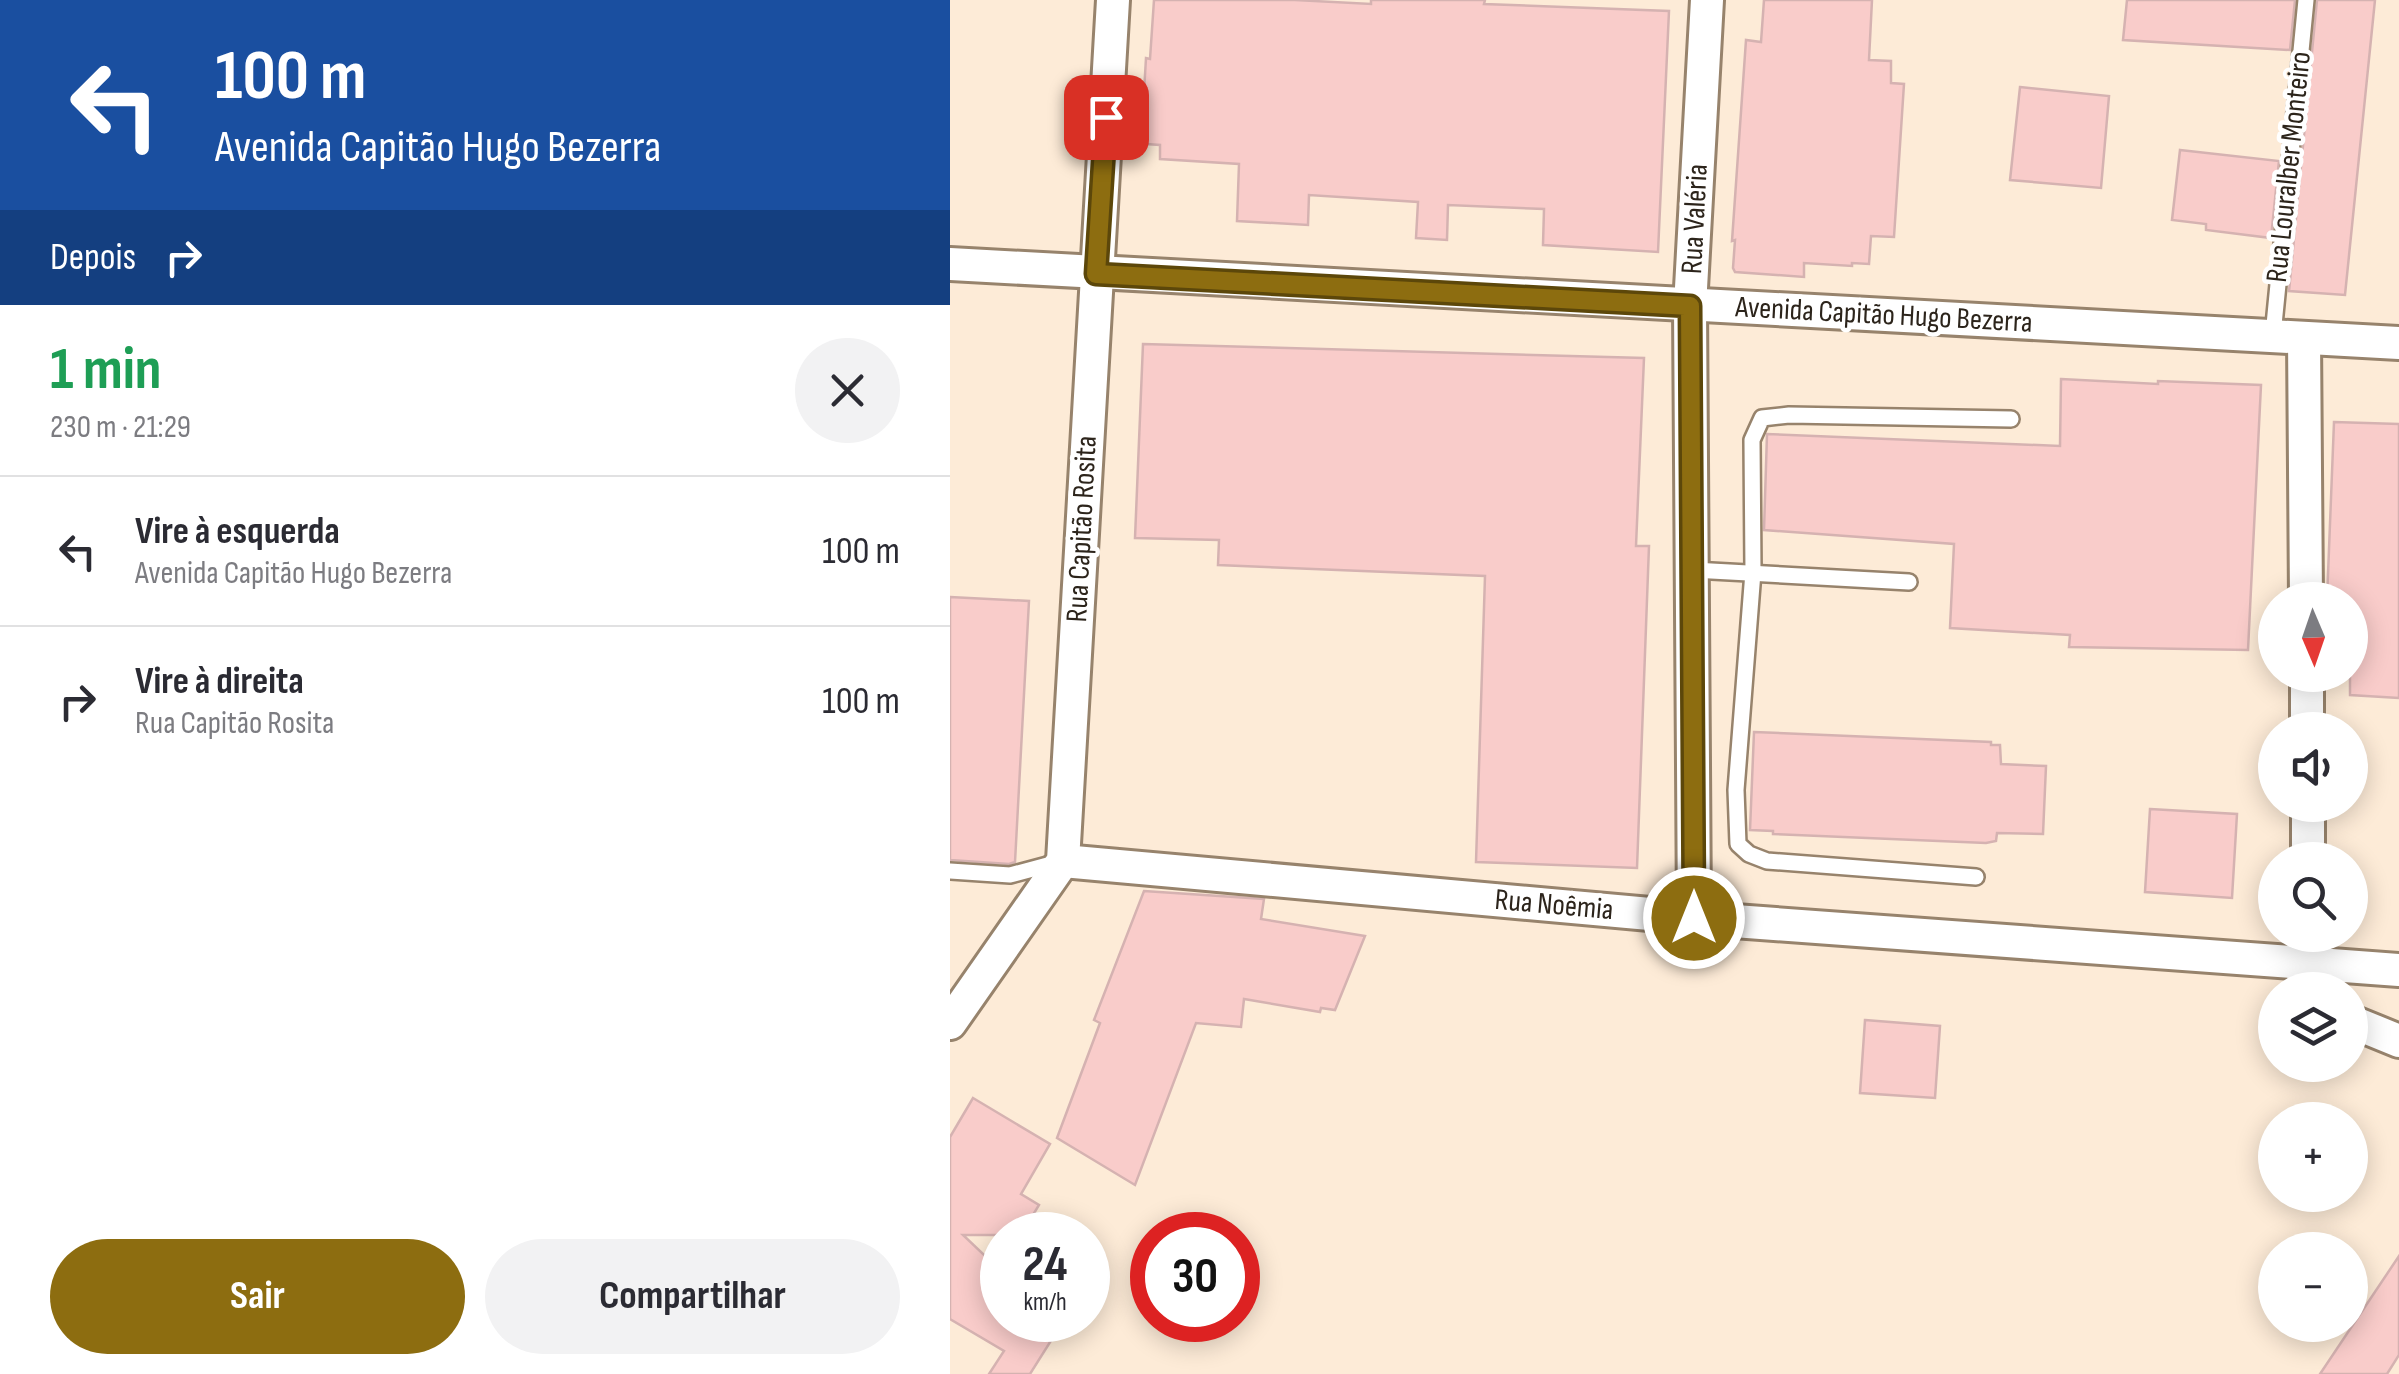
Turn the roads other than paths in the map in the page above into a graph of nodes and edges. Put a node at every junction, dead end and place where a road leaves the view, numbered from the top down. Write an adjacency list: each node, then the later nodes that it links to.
1 (1114, 0): 5 (street, Rua Capitão Rosita)
2 (1707, 0): 6 (street, Rua Valéria)
3 (2306, 0): 7 (lane, Rua Louralber Monteiro)
4 (950, 264): 5 (street, Avenida Capitão Hugo Bezerra)
5 (1096, 274): 6 (street, Avenida Capitão Hugo Bezerra); 14 (street, Rua Capitão Rosita)
6 (1690, 306): 7 (street, Avenida Capitão Hugo Bezerra); 10 (street, Rua Valéria)
7 (2288, 336): 8 (street, Avenida Capitão Hugo Bezerra); 13 (street, Rua Louralber Monteiro)
8 (2399, 343)
9 (2011, 420): 11 (lane)
10 (1693, 570): 11 (lane); 17 (street, Rua Valéria)
11 (1753, 572): 12 (lane); 16 (lane)
12 (1909, 582)
13 (2305, 582)
14 (1063, 861): 15 (lane, Rua Noêmia); 17 (street, Rua Noêmia); 20 (street)
15 (950, 871)
16 (1976, 877)
17 (1694, 918): 18 (street, Rua Noêmia)
18 (2314, 963): 19 (street, Rua Noêmia)
19 (2399, 970)
20 (950, 1023)
21 (2368, 1028): 22 (street)
22 (2399, 1041)

